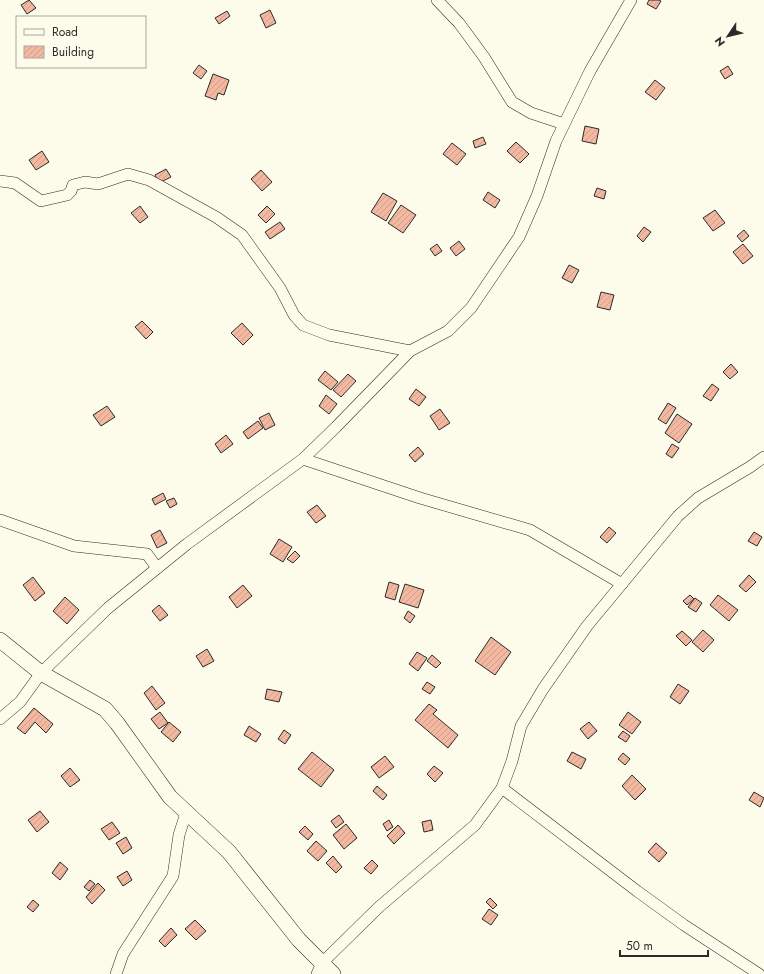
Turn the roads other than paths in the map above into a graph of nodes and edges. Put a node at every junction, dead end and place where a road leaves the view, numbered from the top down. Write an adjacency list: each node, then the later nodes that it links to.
1 (437, 0): 3 (street)
2 (631, 0): 3 (street)
3 (564, 124): 5 (street)
4 (0, 180): 5 (street)
5 (410, 351): 7 (street)
6 (764, 456): 10 (street)
7 (303, 459): 9 (street); 10 (street)
8 (0, 520): 9 (street)
9 (157, 568): 12 (street)
10 (622, 584): 14 (street)
11 (0, 640): 12 (street)
12 (41, 673): 13 (street); 15 (street)
13 (0, 719)
14 (502, 788): 16 (street); 19 (street)
15 (186, 813): 16 (street); 17 (street)
16 (320, 969): 18 (street)
17 (116, 974)
18 (333, 974)
19 (760, 974)

